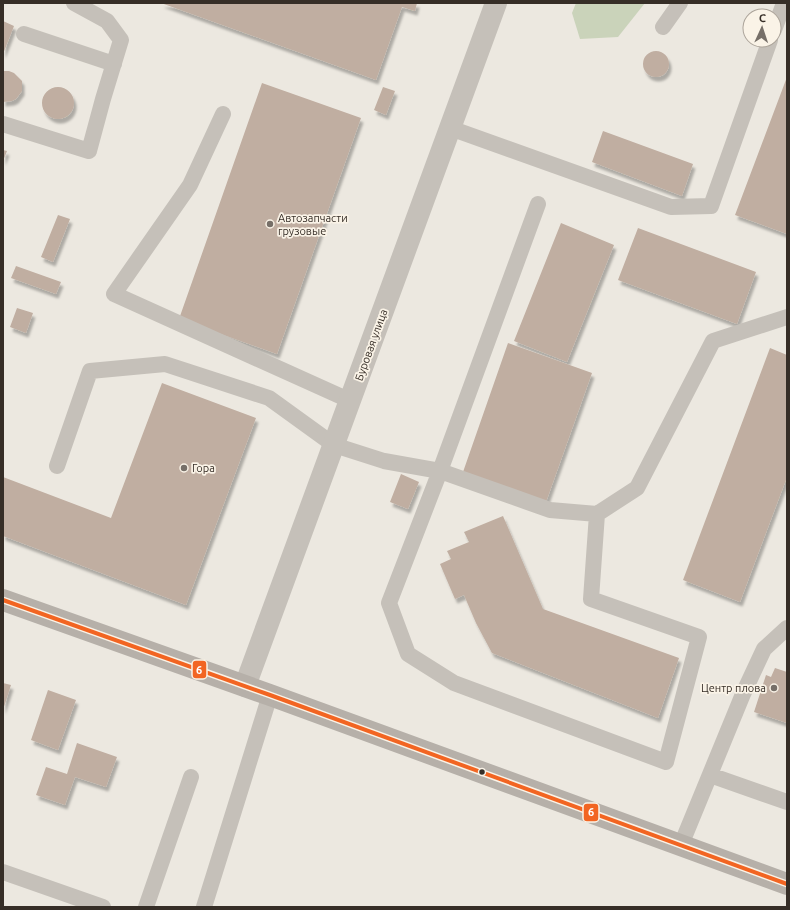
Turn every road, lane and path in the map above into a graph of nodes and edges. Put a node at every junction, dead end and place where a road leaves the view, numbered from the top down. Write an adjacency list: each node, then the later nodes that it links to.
1 (74, 3): 7 (lane)
2 (496, 3): 10 (street, Буровая улица)
3 (680, 3): 4 (lane)
4 (663, 27)
5 (24, 34): 7 (lane)
6 (767, 48): 10 (lane)
7 (114, 64): 9 (lane)
8 (223, 114): 13 (lane)
9 (3, 124)
10 (450, 128): 13 (street, Буровая улица)
11 (538, 204): 16 (lane)
12 (787, 317): 17 (lane)
13 (350, 401): 14 (street, Буровая улица)
14 (334, 445): 15 (lane); 16 (lane); 20 (street, Буровая улица)
15 (57, 466)
16 (440, 470): 17 (lane); 17 (lane)
17 (597, 514)
18 (3, 600): 20 (main road)
19 (787, 628): 22 (lane)
20 (245, 686): 21 (main road)
21 (270, 695): 25 (main road); 30 (lane)
22 (710, 775): 24 (lane); 25 (lane)
23 (191, 777): 29 (lane)
24 (787, 802)
25 (680, 845): 27 (main road)
26 (3, 872): 28 (lane)
27 (787, 884)
28 (103, 907)
29 (146, 907)
30 (204, 907)

